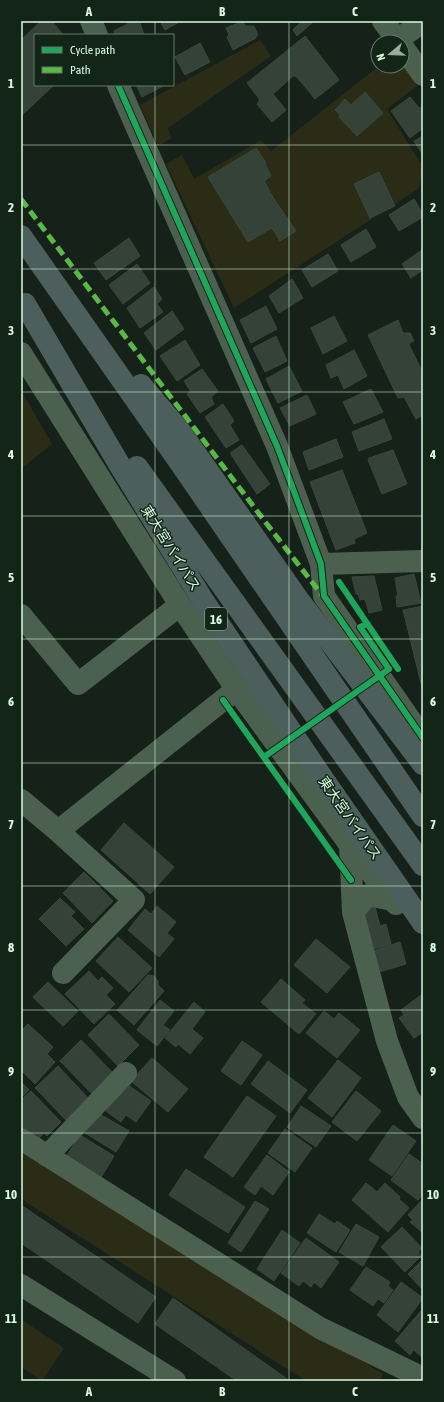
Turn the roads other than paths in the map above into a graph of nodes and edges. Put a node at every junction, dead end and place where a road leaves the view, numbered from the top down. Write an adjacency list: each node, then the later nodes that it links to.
1 (91, 21): 4 (street)
2 (383, 21): 5 (street)
3 (423, 22): 6 (street)
4 (97, 34)
5 (392, 34)
6 (409, 34)
7 (410, 58): 8 (street)
8 (423, 75)
9 (118, 86): 15 (street)
10 (21, 236): 11 (highway)
11 (56, 285): 20 (highway); 22 (highway)
12 (23, 301): 25 (highway, 東大宮バイパス / 16); 28 (highway, 東大宮バイパス / 16)
13 (21, 353): 16 (street)
14 (423, 561): 15 (street)
15 (321, 564): 19 (street)
16 (180, 605): 17 (street); 18 (street)
17 (21, 615)
18 (237, 690): 23 (street); 24 (street)
19 (423, 738)
20 (423, 764)
21 (21, 800): 23 (street)
22 (423, 816)
23 (58, 831): 30 (street)
24 (350, 845): 26 (street); 27 (street)
25 (423, 865)
26 (392, 900): 27 (street); 29 (street)
27 (353, 912): 32 (street)
28 (423, 923)
29 (423, 930)
30 (63, 973)
31 (126, 1073): 34 (street)
32 (423, 1118)
33 (21, 1139): 34 (street)
34 (47, 1156): 36 (street)
35 (21, 1285): 37 (street)
36 (423, 1378)
37 (175, 1381)

